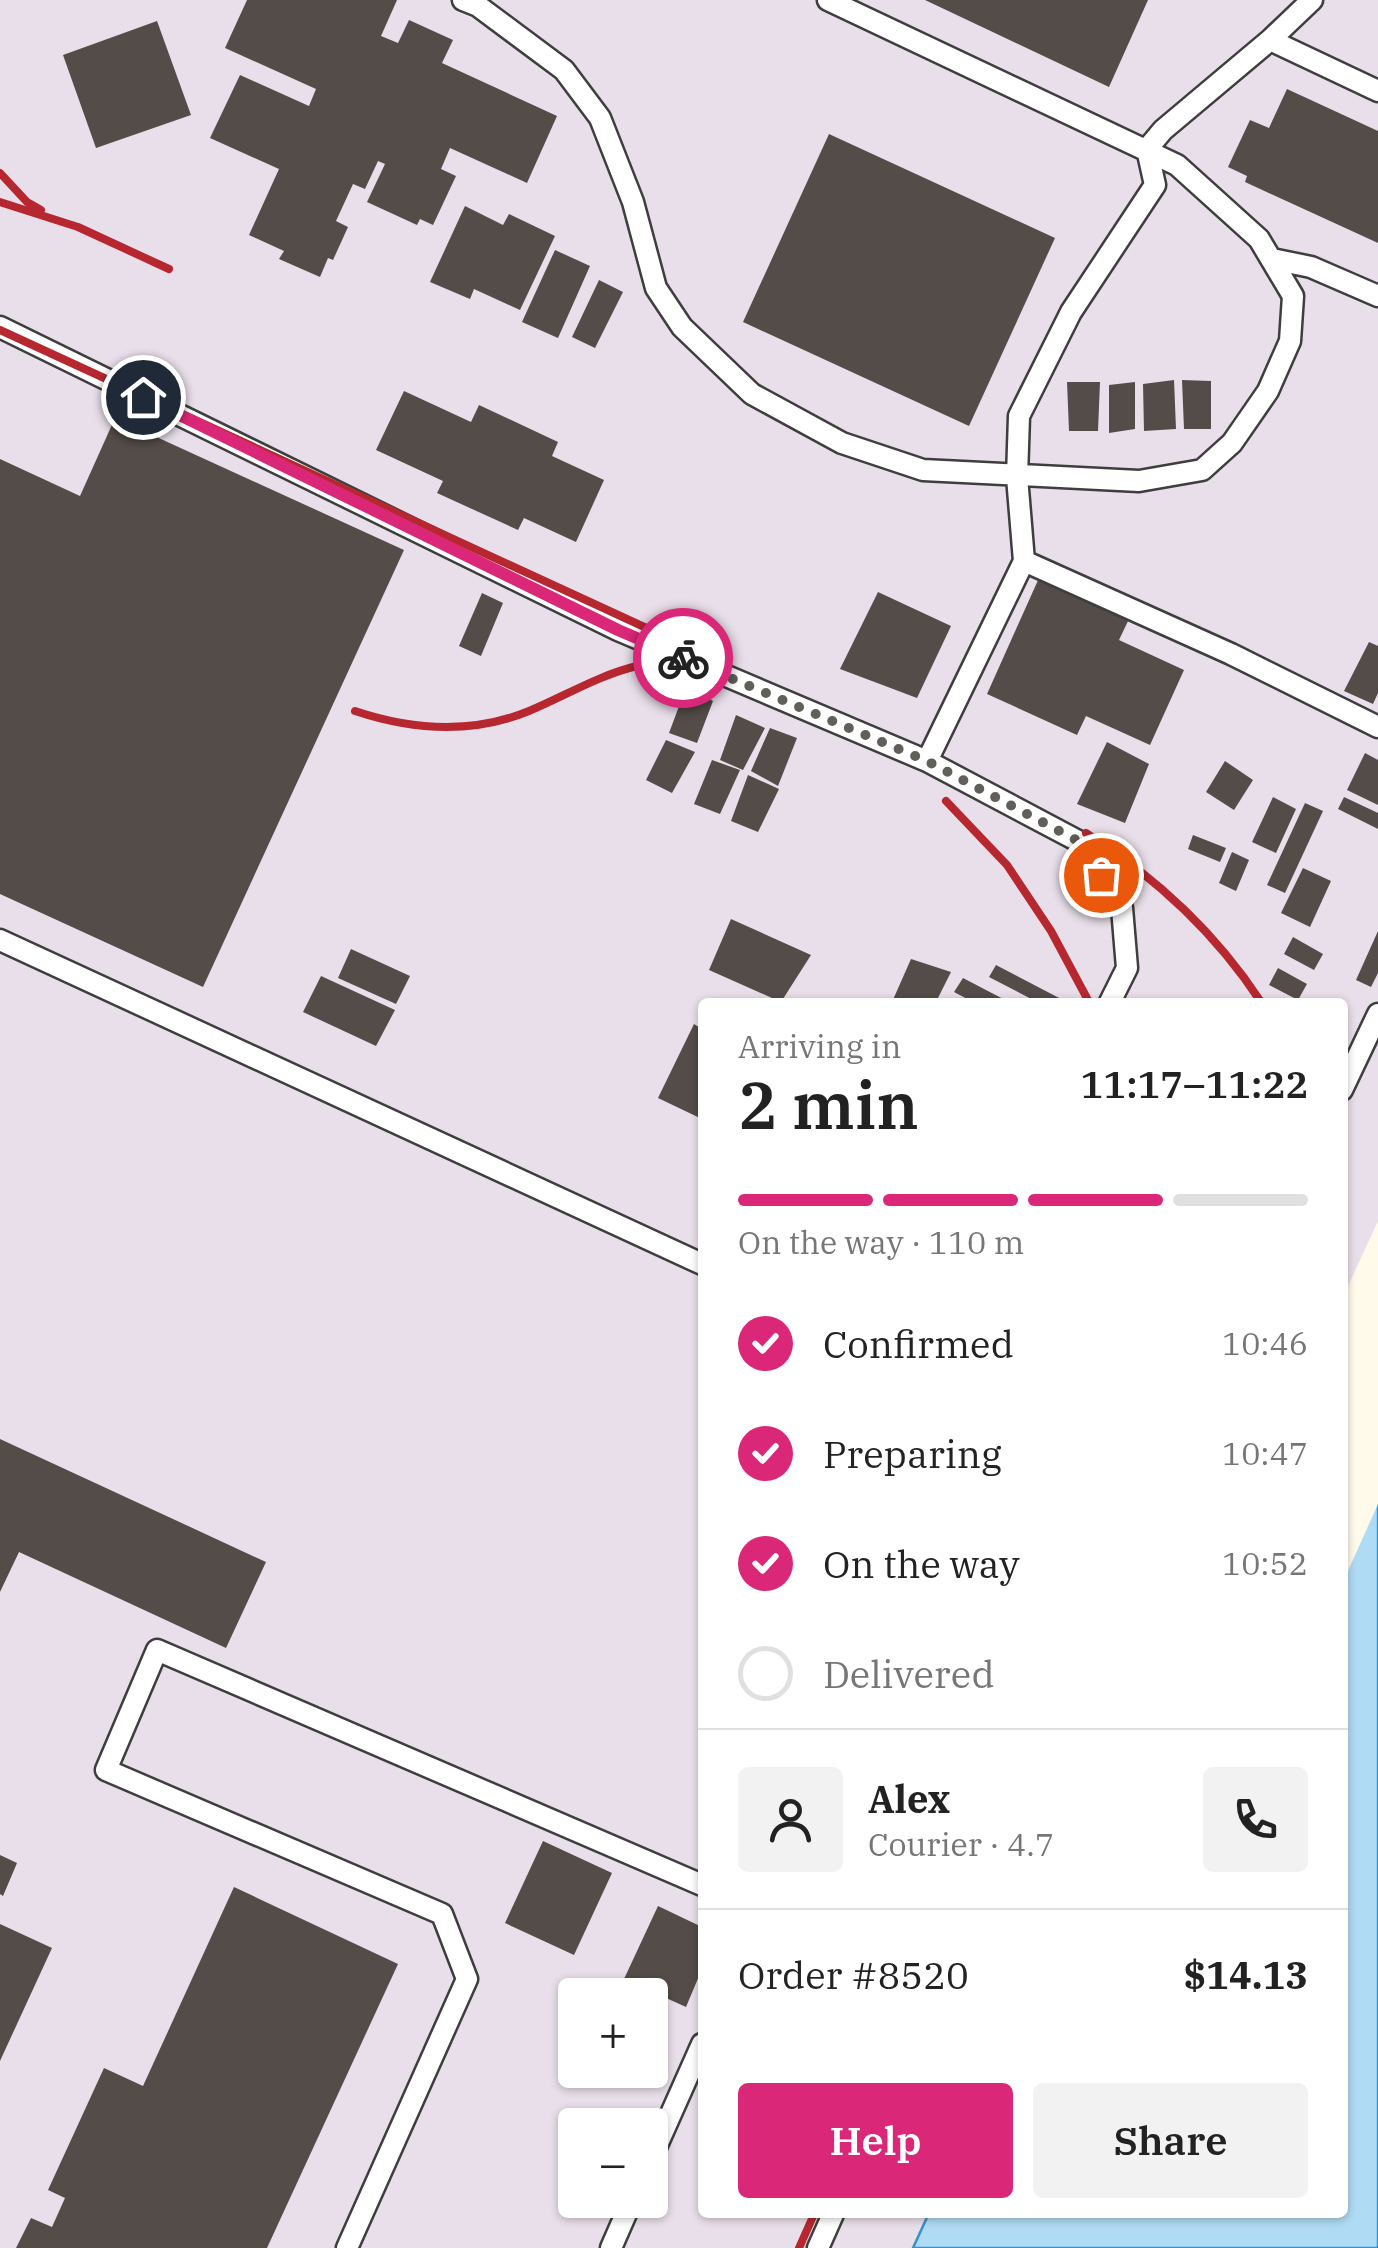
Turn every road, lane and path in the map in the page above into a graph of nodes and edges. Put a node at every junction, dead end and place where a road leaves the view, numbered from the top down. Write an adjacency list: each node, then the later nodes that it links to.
1 (462, 0): 10 (lane)
2 (828, 0): 6 (lane)
3 (1312, 0): 4 (lane)
4 (1270, 40): 5 (lane); 6 (lane)
5 (1378, 91)
6 (1147, 149): 7 (lane); 10 (lane)
7 (1272, 259): 8 (lane); 10 (lane)
8 (1378, 296)
9 (0, 327): 13 (lane)
10 (1018, 477): 11 (lane)
11 (1024, 561): 12 (lane); 13 (lane)
12 (1378, 727)
13 (927, 761): 15 (lane)
14 (0, 940): 18 (lane)
15 (1112, 998)
16 (1378, 1014): 17 (lane)
17 (1348, 1077)
18 (698, 1262)
19 (698, 1883): 24 (lane)
20 (698, 2053): 21 (lane)
21 (668, 2120)
22 (624, 2218): 25 (lane)
23 (831, 2218): 26 (lane)
24 (347, 2248)
25 (611, 2248)
26 (818, 2248)

